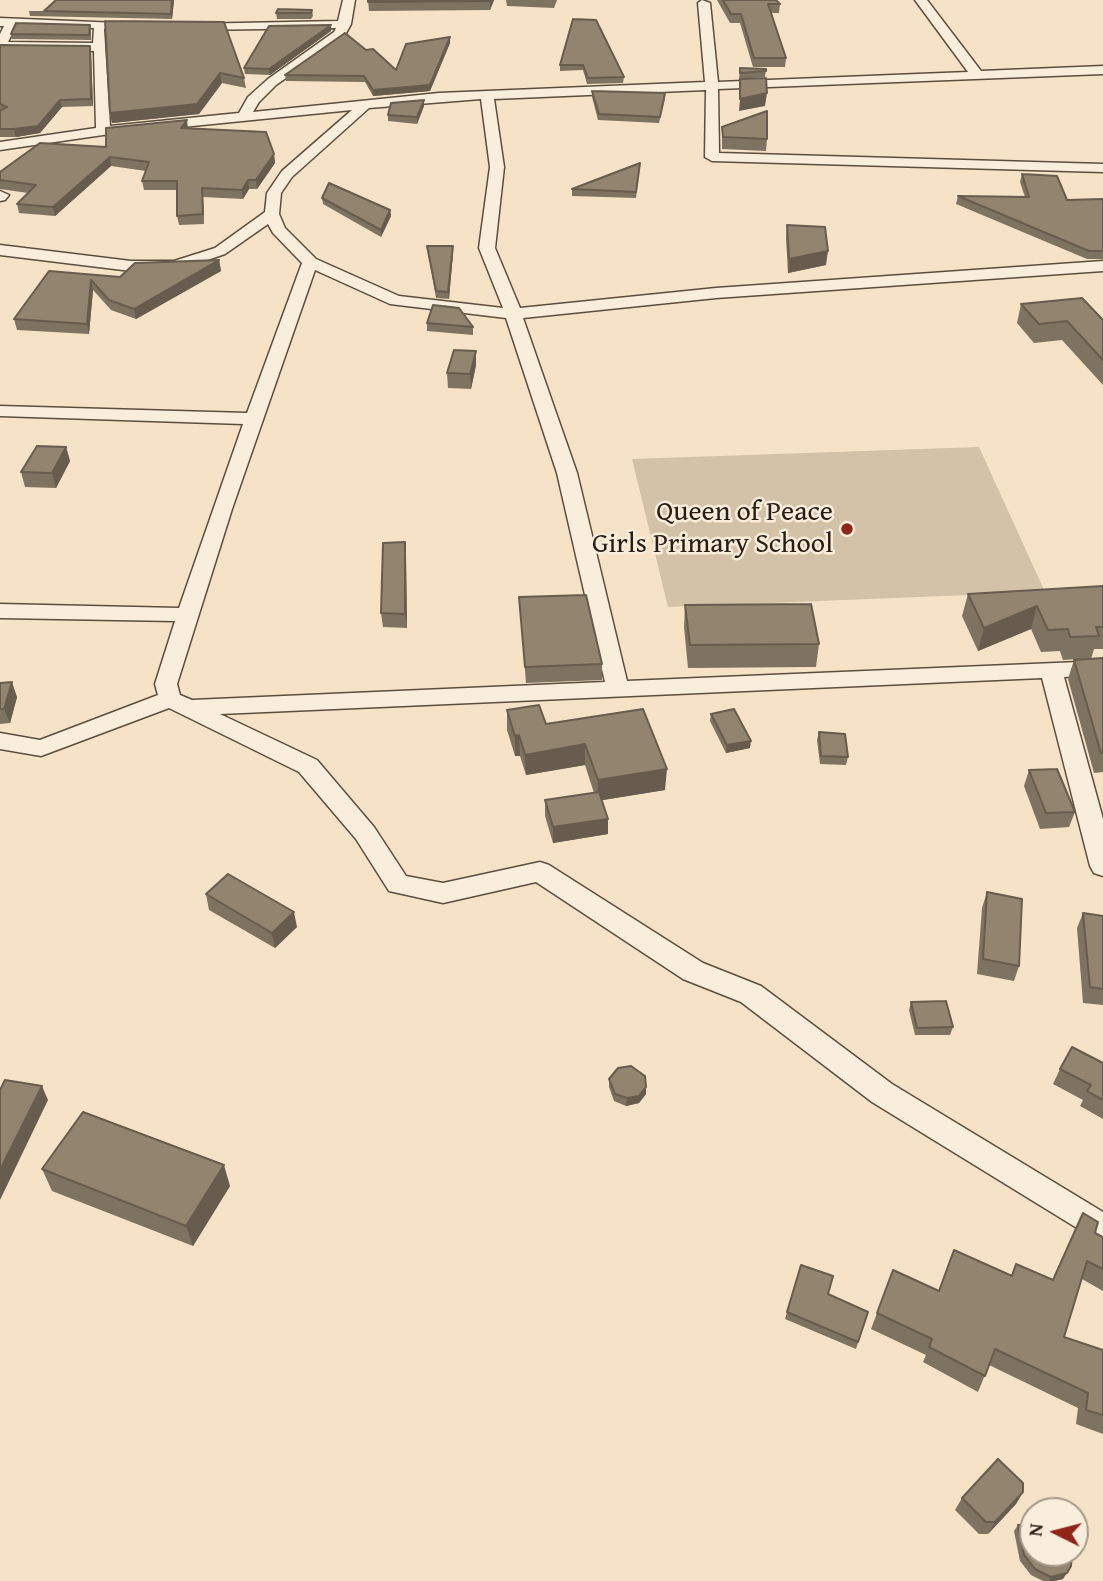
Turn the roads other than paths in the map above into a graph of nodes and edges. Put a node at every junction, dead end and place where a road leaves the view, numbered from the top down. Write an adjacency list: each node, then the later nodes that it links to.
1 (349, 0): 6 (street)
2 (921, 0): 11 (street)
3 (704, 4): 12 (street)
4 (6, 22): 5 (street); 9 (street)
5 (99, 23): 7 (street); 9 (street)
6 (345, 24): 8 (street); 15 (street)
7 (158, 26)
8 (185, 26)
9 (100, 47): 16 (street)
10 (1103, 70): 11 (street)
11 (978, 76): 12 (street)
12 (711, 84): 13 (street); 18 (street)
13 (487, 95): 14 (street); 23 (street)
14 (365, 105): 15 (street); 19 (street)
15 (243, 118): 16 (street)
16 (103, 131): 17 (street)
17 (0, 146)
18 (1103, 168)
19 (272, 214): 20 (street); 21 (street)
20 (0, 250)
21 (310, 262): 23 (street); 25 (street)
22 (1103, 266): 23 (street)
23 (513, 314): 30 (street)
24 (0, 411): 25 (street)
25 (253, 419): 27 (street)
26 (0, 611): 27 (street)
27 (188, 615): 31 (street)
28 (1103, 668): 29 (street)
29 (1051, 671): 30 (street); 33 (street)
30 (618, 691): 31 (street)
31 (177, 702): 32 (street); 34 (street)
32 (0, 741)
33 (1103, 866)
34 (1103, 1229)

